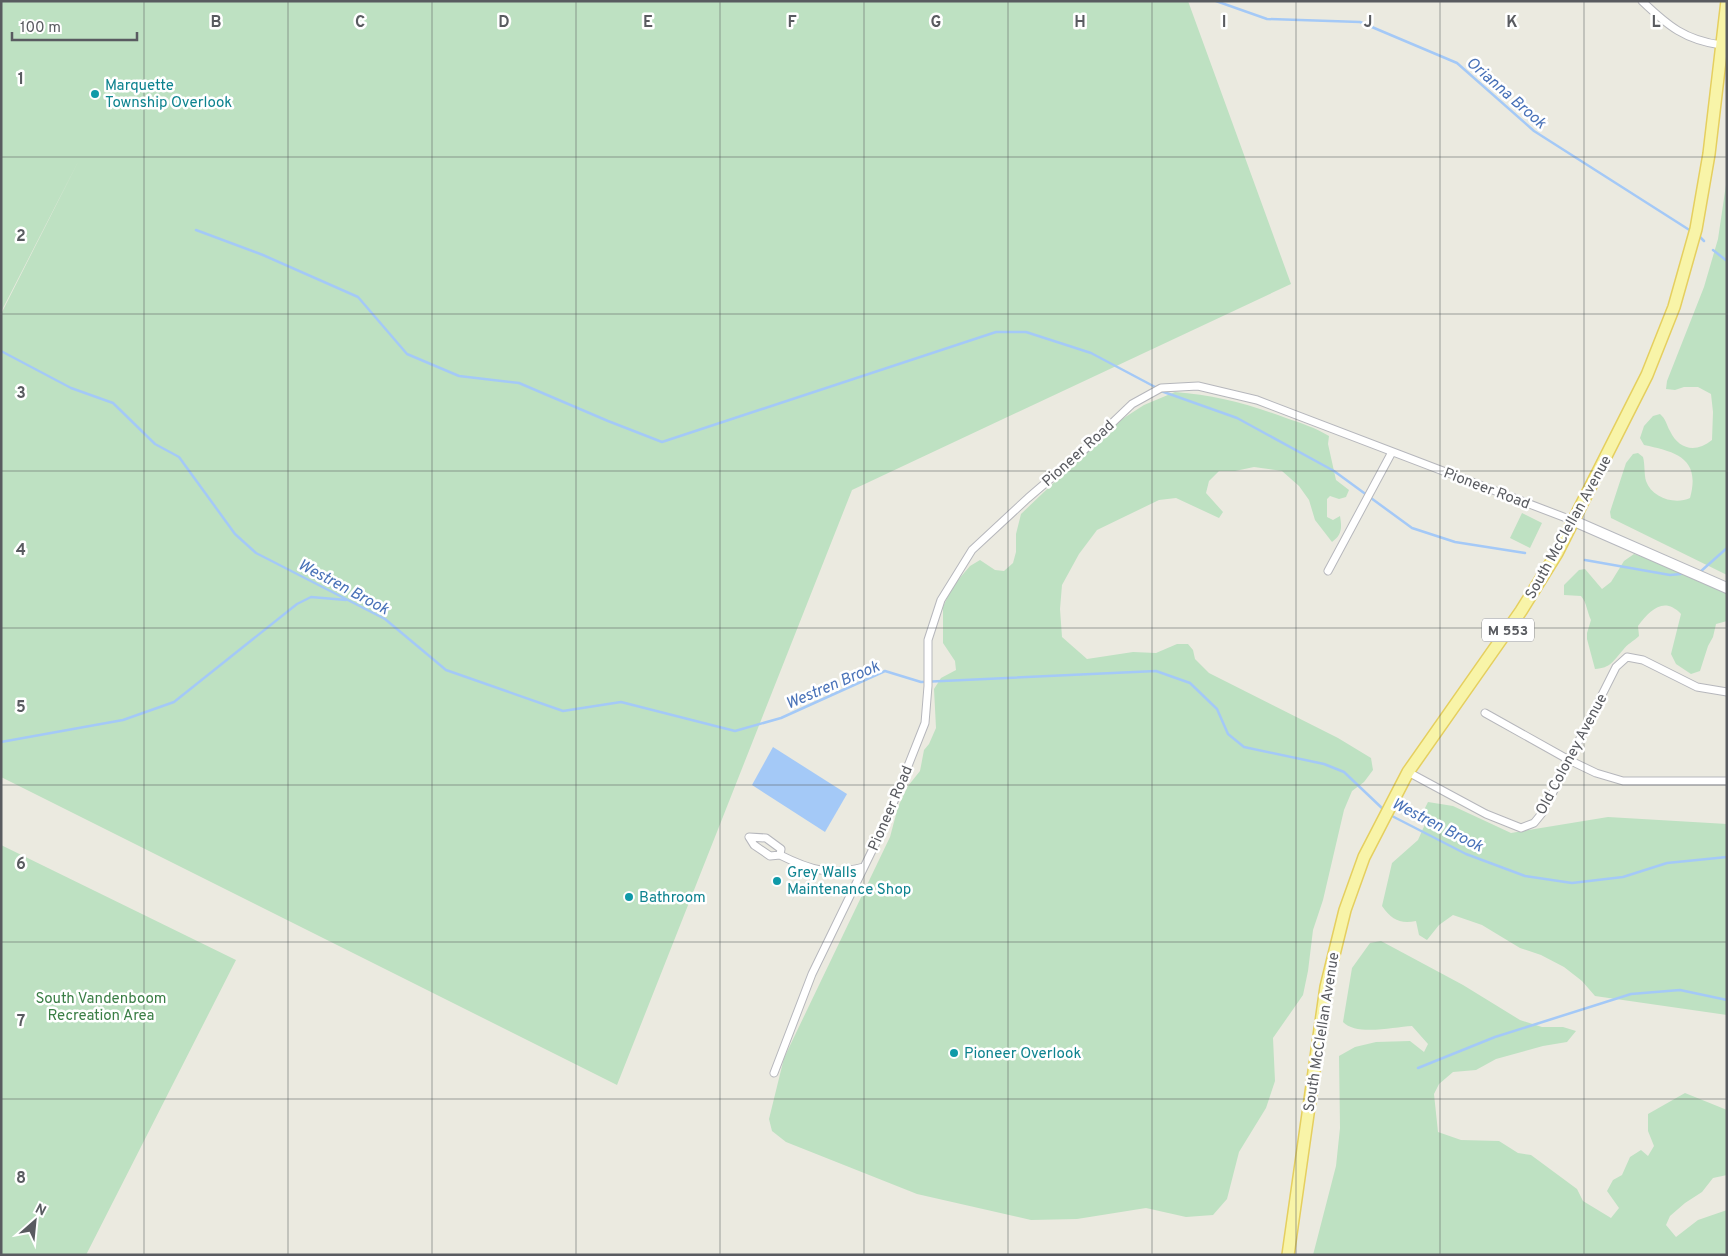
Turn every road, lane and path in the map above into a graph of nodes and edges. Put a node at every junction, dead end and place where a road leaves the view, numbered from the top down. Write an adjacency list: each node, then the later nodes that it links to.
1 (1642, 1): 3 (street)
2 (1726, 1): 3 (main road, South McClellan Avenue / M 553)
3 (1721, 45): 5 (main road, South McClellan Avenue / M 553)
4 (1392, 452): 5 (street, Pioneer Road); 6 (street); 14 (street, Pioneer Road)
5 (1574, 521): 7 (street, Pioneer Road); 11 (main road, South McClellan Avenue / M 553)
6 (1328, 571)
7 (1727, 588)
8 (1727, 692): 10 (street, Old Coloney Avenue)
9 (1485, 713): 10 (street)
10 (1569, 760): 11 (street, Old Coloney Avenue); 12 (street)
11 (1408, 772): 16 (main road, South McClellan Avenue / M 553)
12 (1727, 780)
13 (780, 855): 14 (street)
14 (864, 867): 15 (street, Pioneer Road)
15 (774, 1073)
16 (1288, 1255)

